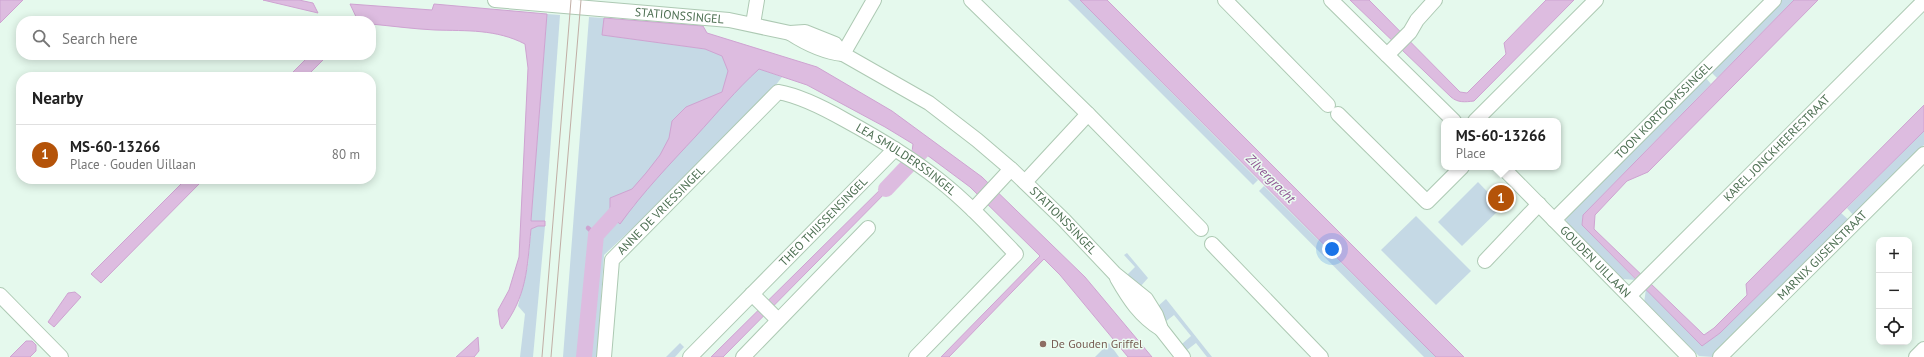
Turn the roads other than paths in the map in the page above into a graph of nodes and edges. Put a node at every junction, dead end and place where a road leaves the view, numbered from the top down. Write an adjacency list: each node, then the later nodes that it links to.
1 (495, 0): 11 (street, STATIONSSINGEL)
2 (757, 0): 11 (street)
3 (874, 0): 13 (street)
4 (971, 0): 15 (street)
5 (1331, 0): 12 (street)
6 (1435, 0): 12 (street)
7 (1596, 0): 17 (street)
8 (1774, 0): 26 (street, TOON KORTOOMSSINGEL)
9 (1924, 1): 31 (street, KAREL JONCKHEERESTRAAT)
10 (1231, 2): 21 (street)
11 (753, 24): 13 (street, STATIONSSINGEL)
12 (1391, 51): 16 (street)
13 (843, 54): 20 (street, STATIONSSINGEL)
14 (778, 92): 18 (street, LEA SMULDERSSINGEL); 36 (street, ANNE DE VRIESSINGEL)
15 (1088, 114): 23 (street); 28 (street)
16 (1451, 118)
17 (1478, 118)
18 (895, 149): 25 (street, LEA SMULDERSSINGEL); 33 (street, THEO THIJSSENSINGEL)
19 (1924, 154): 43 (street, MARNIX GIJSENSTRAAT)
20 (1011, 170): 23 (street, STATIONSSINGEL); 25 (street)
21 (1459, 170)
22 (1505, 170): 24 (street, GOUDEN UILLAAN)
23 (1025, 182): 40 (street, STATIONSSINGEL)
24 (1539, 204): 26 (street, GOUDEN UILLAAN); 30 (street)
25 (978, 205): 39 (street, LEA SMULDERSSINGEL)
26 (1554, 220): 31 (street, GOUDEN UILLAAN)
27 (868, 228): 33 (street, THEO THIJSSENSINGEL)
28 (1201, 228)
29 (1212, 244): 41 (street)
30 (1485, 261)
31 (1633, 293): 42 (street, GOUDEN UILLAAN)
32 (0, 295): 35 (street)
33 (765, 308): 37 (street, THEO THIJSSENSINGEL); 38 (street, THEO THIJSSENSINGEL)
34 (1924, 349): 44 (street)
35 (62, 357)
36 (604, 357)
37 (690, 357)
38 (743, 357)
39 (916, 357)
40 (1183, 357)
41 (1321, 357)
42 (1689, 357)
43 (1720, 357)
44 (1916, 357)

